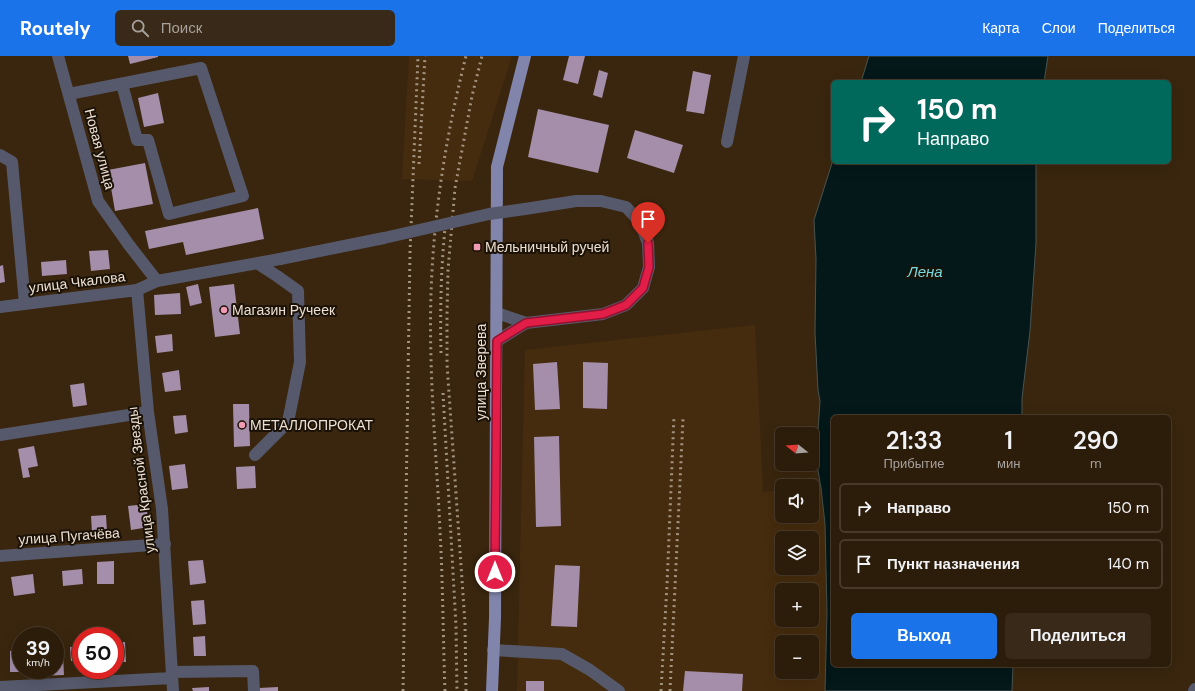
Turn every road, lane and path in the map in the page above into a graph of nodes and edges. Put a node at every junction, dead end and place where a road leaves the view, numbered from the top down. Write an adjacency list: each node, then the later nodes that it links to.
1 (58, 56): 5 (street, Новая улица)
2 (525, 56): 13 (main road, улица Зверева)
3 (744, 56): 6 (street)
4 (122, 84): 4 (street); 5 (street)
5 (69, 94): 9 (street, Новая улица)
6 (727, 142)
7 (0, 155): 11 (street)
8 (258, 263): 9 (street, улица Чкалова); 14 (street, улица Чкалова, bridge); 18 (street)
9 (157, 281): 10 (street, улица Чкалова)
10 (137, 290): 11 (street, улица Чкалова); 16 (street, улица Красной Звезды)
11 (25, 304): 12 (street, улица Чкалова)
12 (0, 307)
13 (497, 313): 14 (street); 15 (main road, улица Зверева)
14 (526, 323): 15 (street)
15 (497, 341): 21 (main road, улица Зверева)
16 (148, 412): 17 (street); 19 (street, улица Красной Звезды)
17 (0, 435)
18 (255, 456)
19 (165, 544): 20 (street, улица Пугачёва); 22 (street, улица Красной Звезды)
20 (0, 556)
21 (493, 650): 26 (main road, улица Зверева); 27 (street)
22 (172, 675): 23 (street); 24 (street, улица Красной Звезды); 25 (street)
23 (0, 687)
24 (173, 691)
25 (254, 691)
26 (492, 691)
27 (619, 691)

